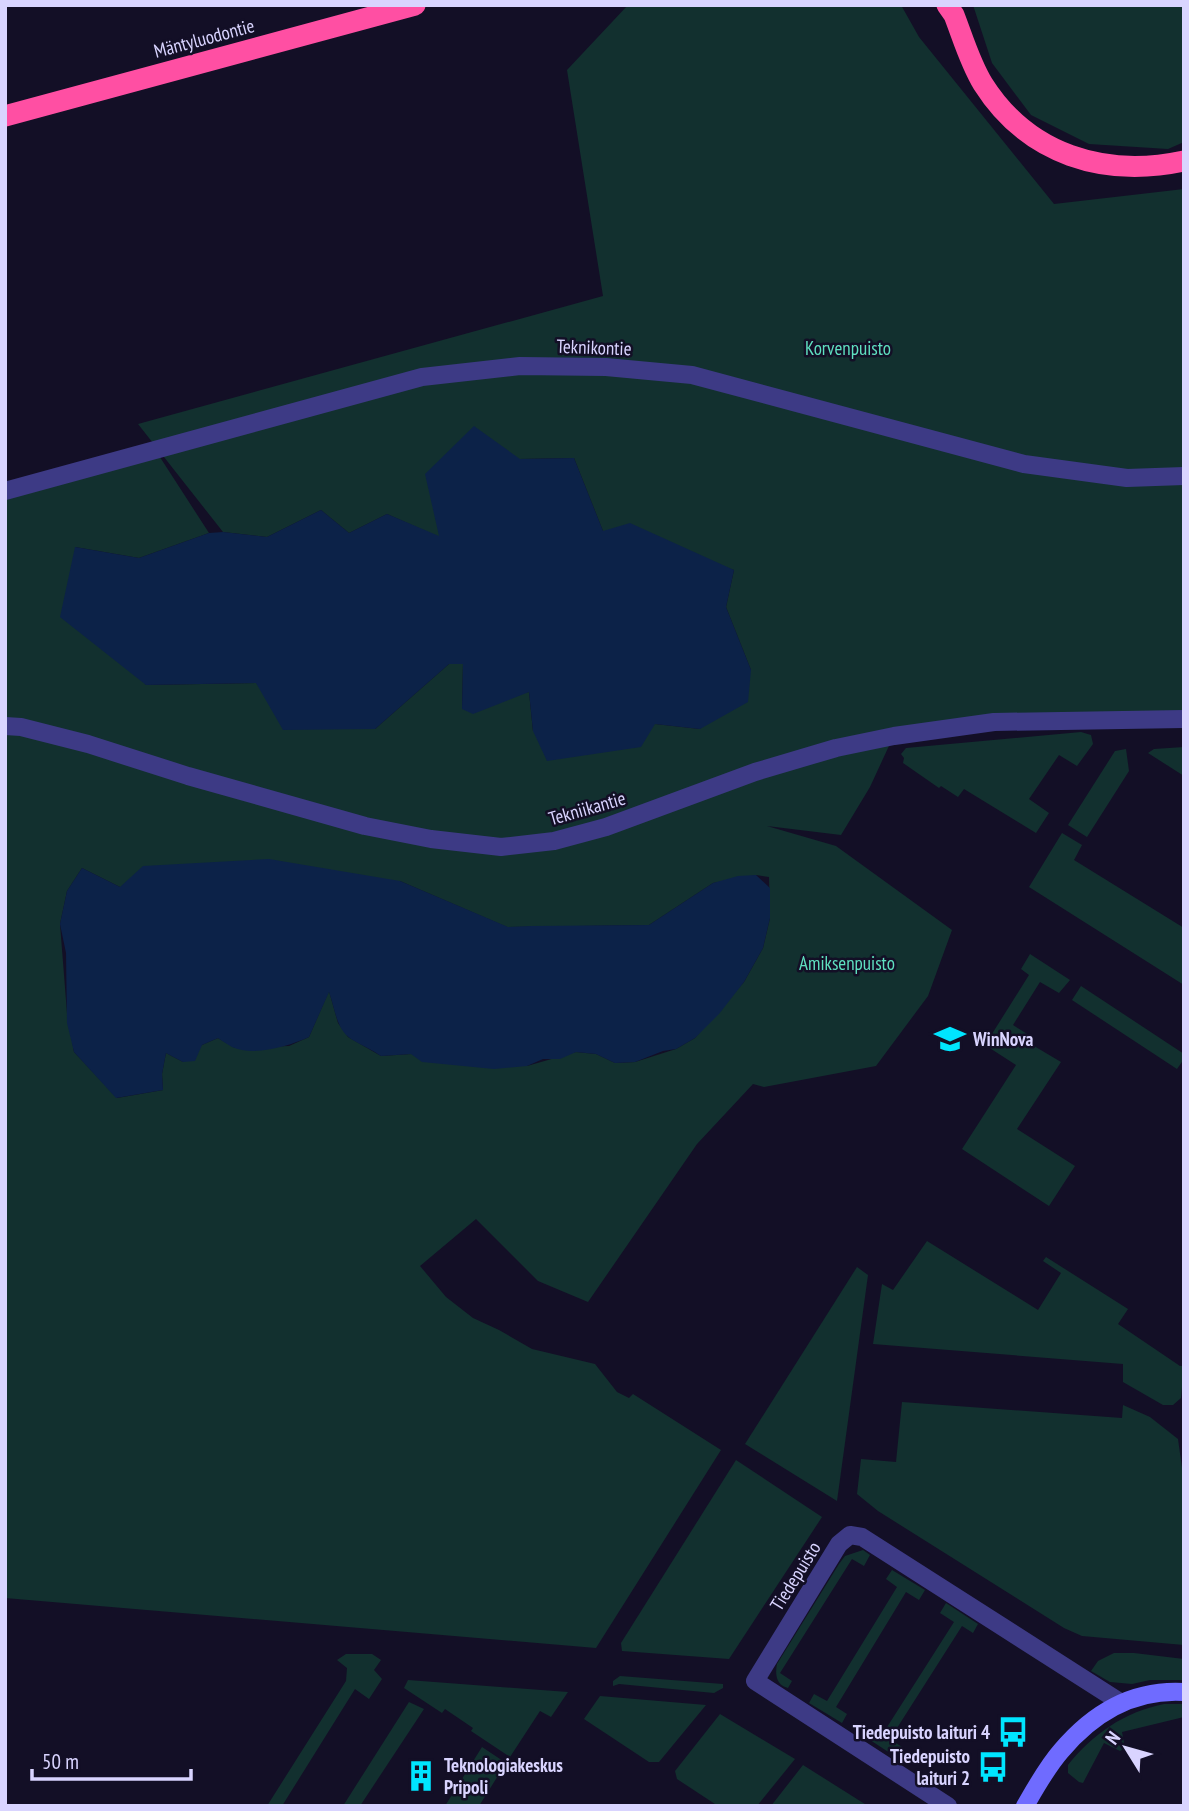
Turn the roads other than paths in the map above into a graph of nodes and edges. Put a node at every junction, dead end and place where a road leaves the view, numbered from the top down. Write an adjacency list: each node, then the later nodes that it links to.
1 (415, 5): 3 (highway, Mäntyluodontie)
2 (951, 8): 4 (highway)
3 (5, 116)
4 (1184, 162)
5 (1184, 476): 6 (street, Teknikontie)
6 (5, 491)
7 (1184, 719): 8 (street, Tekniikantie)
8 (5, 726)
9 (1184, 1692): 10 (street)
10 (1120, 1702): 11 (street, Tiedepuisto); 12 (street)
11 (948, 1806)
12 (1025, 1806)

